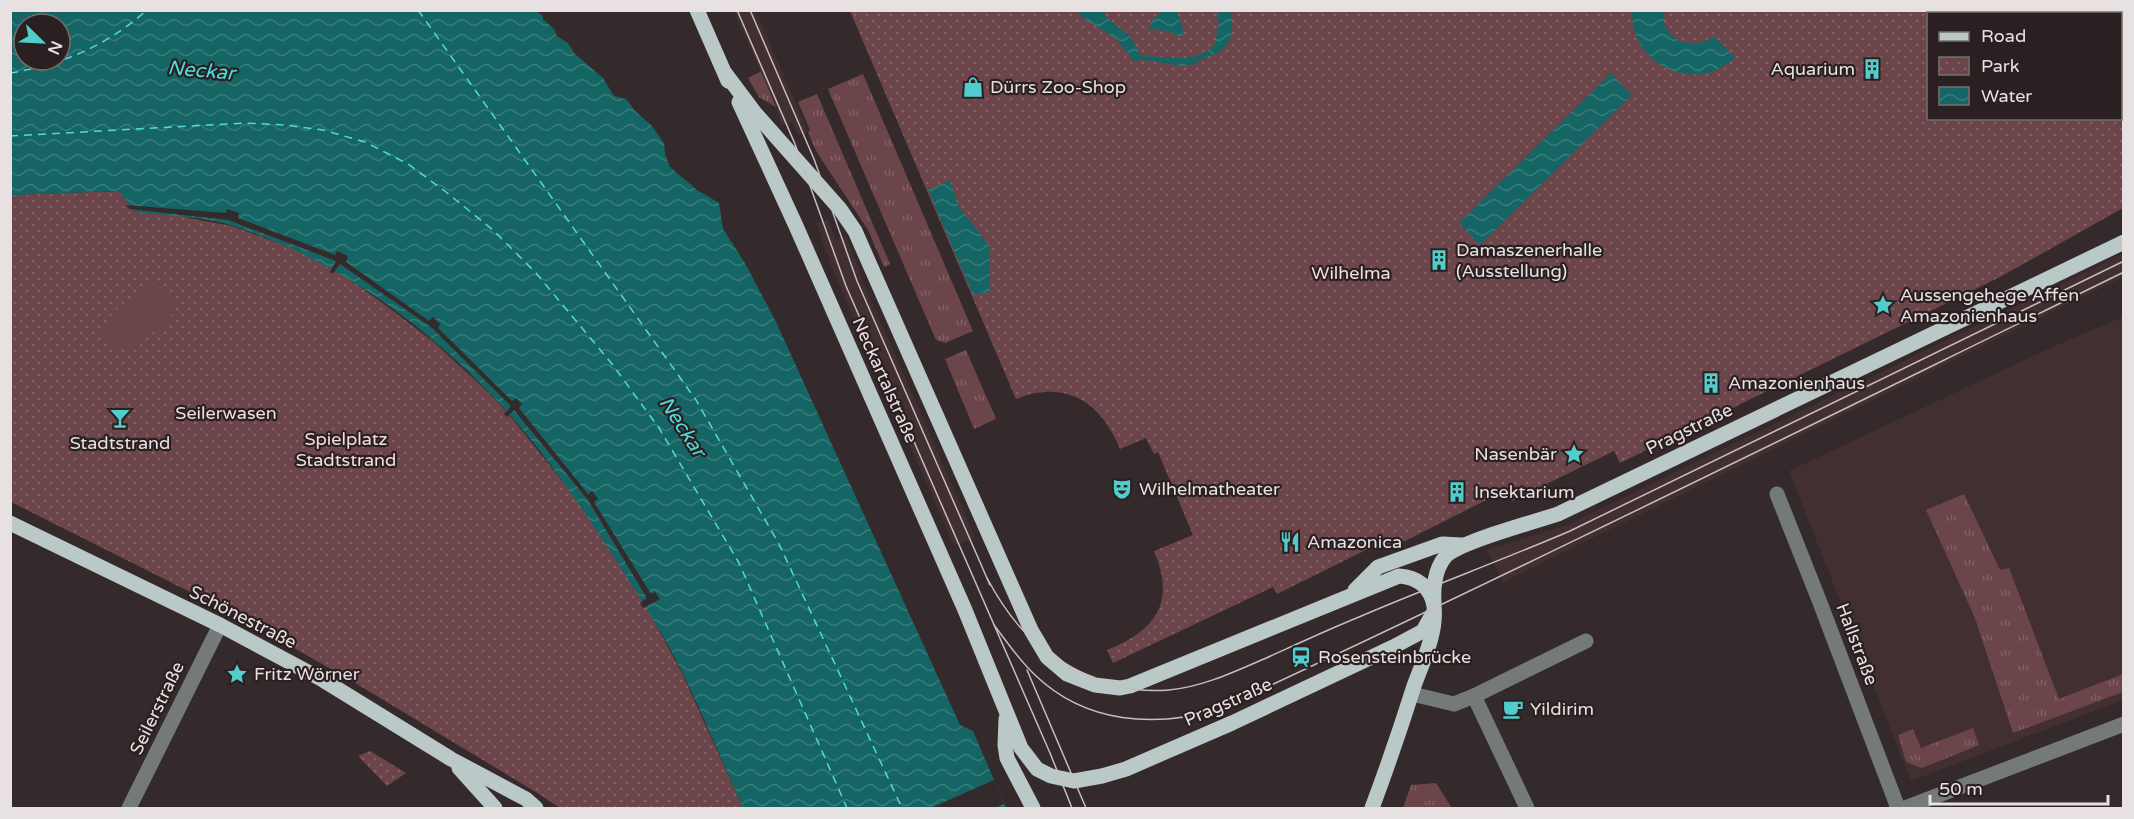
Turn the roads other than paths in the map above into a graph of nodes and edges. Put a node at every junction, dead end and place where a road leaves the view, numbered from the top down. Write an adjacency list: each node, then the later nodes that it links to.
1 (697, 10): 2 (main road, Neckartalstraße)
2 (725, 73): 11 (main road, Neckartalstraße); 14 (main road, Neckartalstraße)
3 (2124, 242): 6 (main road, Pragstraße)
4 (1777, 494): 24 (street, Hallstraße)
5 (10, 523): 9 (main road, Schönestraße)
6 (1462, 545): 7 (main road, Pragstraße); 8 (main road, Pragstraße)
7 (1351, 594): 8 (main road); 11 (main road, Pragstraße)
8 (1434, 610): 12 (main road); 17 (main road, Pragstraße)
9 (220, 625): 16 (main road, Schönestraße); 19 (street, Seilerstraße)
10 (1586, 641): 13 (street)
11 (1202, 658)
12 (1412, 694): 13 (street); 22 (main road)
13 (1474, 696): 23 (street)
14 (1003, 705): 17 (main road, Neckartalstraße); 21 (main road, Neckartalstraße)
15 (2124, 724): 25 (street)
16 (451, 759): 18 (main road, Schönestraße); 20 (main road, Schönestraße)
17 (1031, 763)
18 (531, 804)
19 (129, 808)
20 (495, 808)
21 (1033, 808)
22 (1372, 808)
23 (1527, 808)
24 (1898, 808)
25 (1905, 808)

